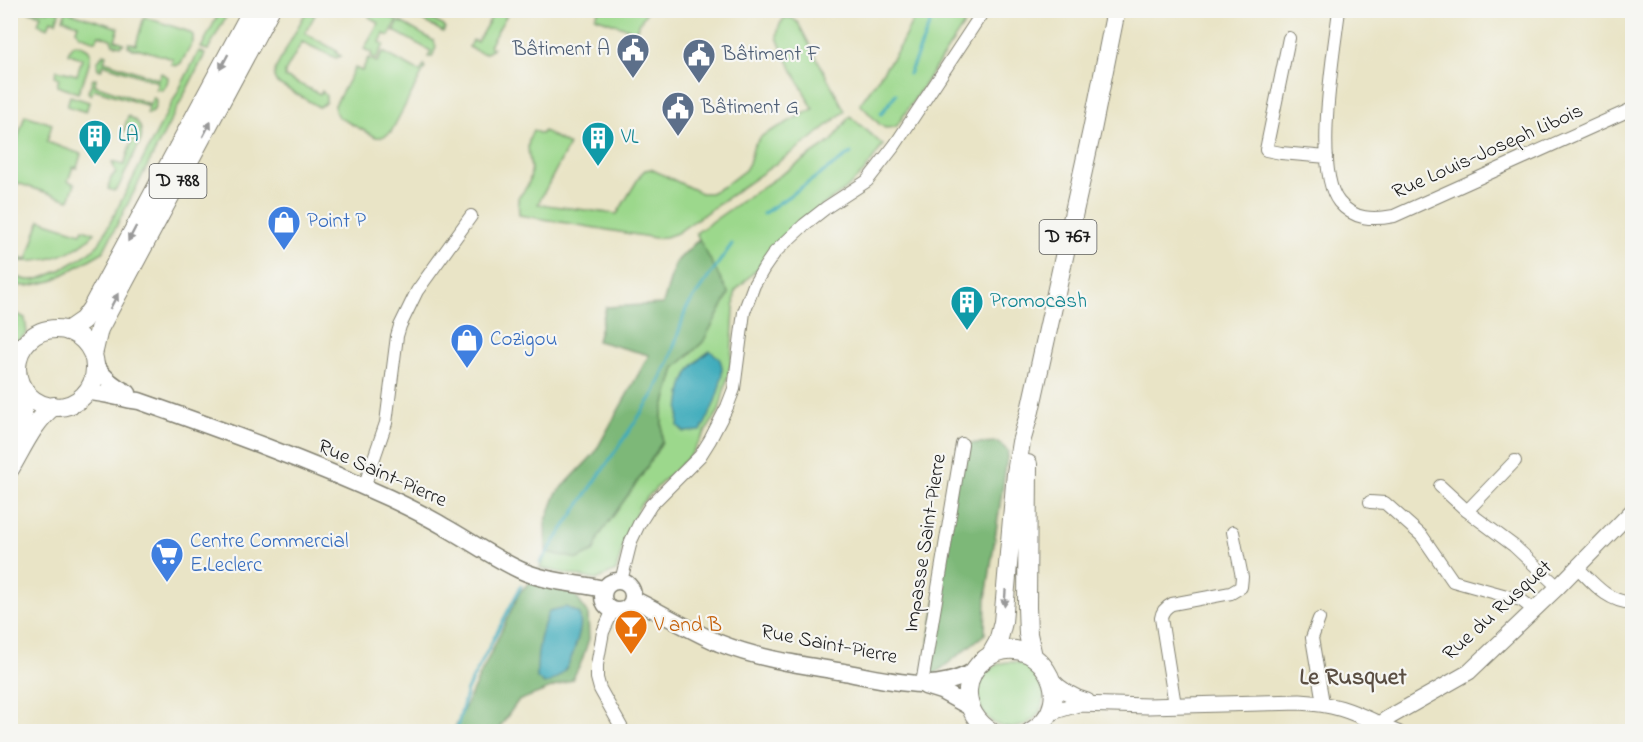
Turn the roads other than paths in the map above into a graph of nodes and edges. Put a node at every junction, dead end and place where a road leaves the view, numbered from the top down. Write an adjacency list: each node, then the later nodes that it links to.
1 (252, 10): 12 (main road, D 788, one-way to 12)
2 (270, 10): 14 (main road, D 788, one-way to 2)
3 (984, 10): 33 (street)
4 (1116, 10): 8 (main road, D 767)
5 (1127, 10): 8 (main road, D 767)
6 (1339, 10): 10 (street, Rue Louis-Joseph Libois)
7 (1289, 38): 10 (street)
8 (1106, 62): 20 (main road, D 767)
9 (1632, 110): 10 (street, Rue Louis-Joseph Libois)
10 (1327, 157)
11 (471, 216): 27 (street)
12 (67, 331): 13 (main road); 14 (main road)
13 (17, 347): 15 (main road)
14 (94, 360): 16 (main road); 18 (main road, Rue Saint-Pierre)
15 (14, 370): 17 (main road)
16 (86, 392): 18 (main road, Rue Saint-Pierre); 19 (main road)
17 (19, 395): 19 (main road); 21 (main road); 22 (main road)
18 (139, 401): 27 (main road, Rue Saint-Pierre)
19 (54, 406): 25 (main road)
20 (1030, 411): 41 (main road, D 767, one-way to 41); 42 (main road, D 767)
21 (10, 425)
22 (10, 437)
23 (962, 444): 45 (street, Impasse Saint-Pierre)
24 (1515, 461): 29 (street)
25 (10, 469)
26 (1440, 486): 29 (street)
27 (364, 487): 35 (main road, Rue Saint-Pierre)
28 (1370, 502): 39 (street)
29 (1467, 511): 34 (street)
30 (1632, 511): 32 (street, Rue du Rusquet)
31 (1233, 532): 48 (street)
32 (1577, 567): 34 (street, Rue du Rusquet); 37 (street)
33 (621, 581): 35 (main road); 36 (main road)
34 (1557, 587): 39 (street, Rue du Rusquet)
35 (604, 589): 38 (main road)
36 (633, 599): 38 (main road); 45 (main road, Rue Saint-Pierre)
37 (1632, 603)
38 (613, 610): 54 (street)
39 (1534, 610): 51 (street, Rue du Rusquet)
40 (1319, 619): 46 (street)
41 (990, 656): 42 (main road); 43 (main road)
42 (1033, 656): 44 (main road)
43 (974, 671): 45 (main road, Rue Saint-Pierre); 49 (main road)
44 (1052, 680): 47 (street); 50 (main road)
45 (922, 684): 49 (main road, Rue Saint-Pierre)
46 (1323, 703): 48 (street); 51 (street)
47 (1096, 704): 48 (street); 50 (street)
48 (1175, 705)
49 (970, 707): 52 (main road)
50 (1049, 713): 53 (main road)
51 (1376, 728): 55 (street)
52 (989, 730)
53 (1031, 731)
54 (624, 732)
55 (1399, 732)

